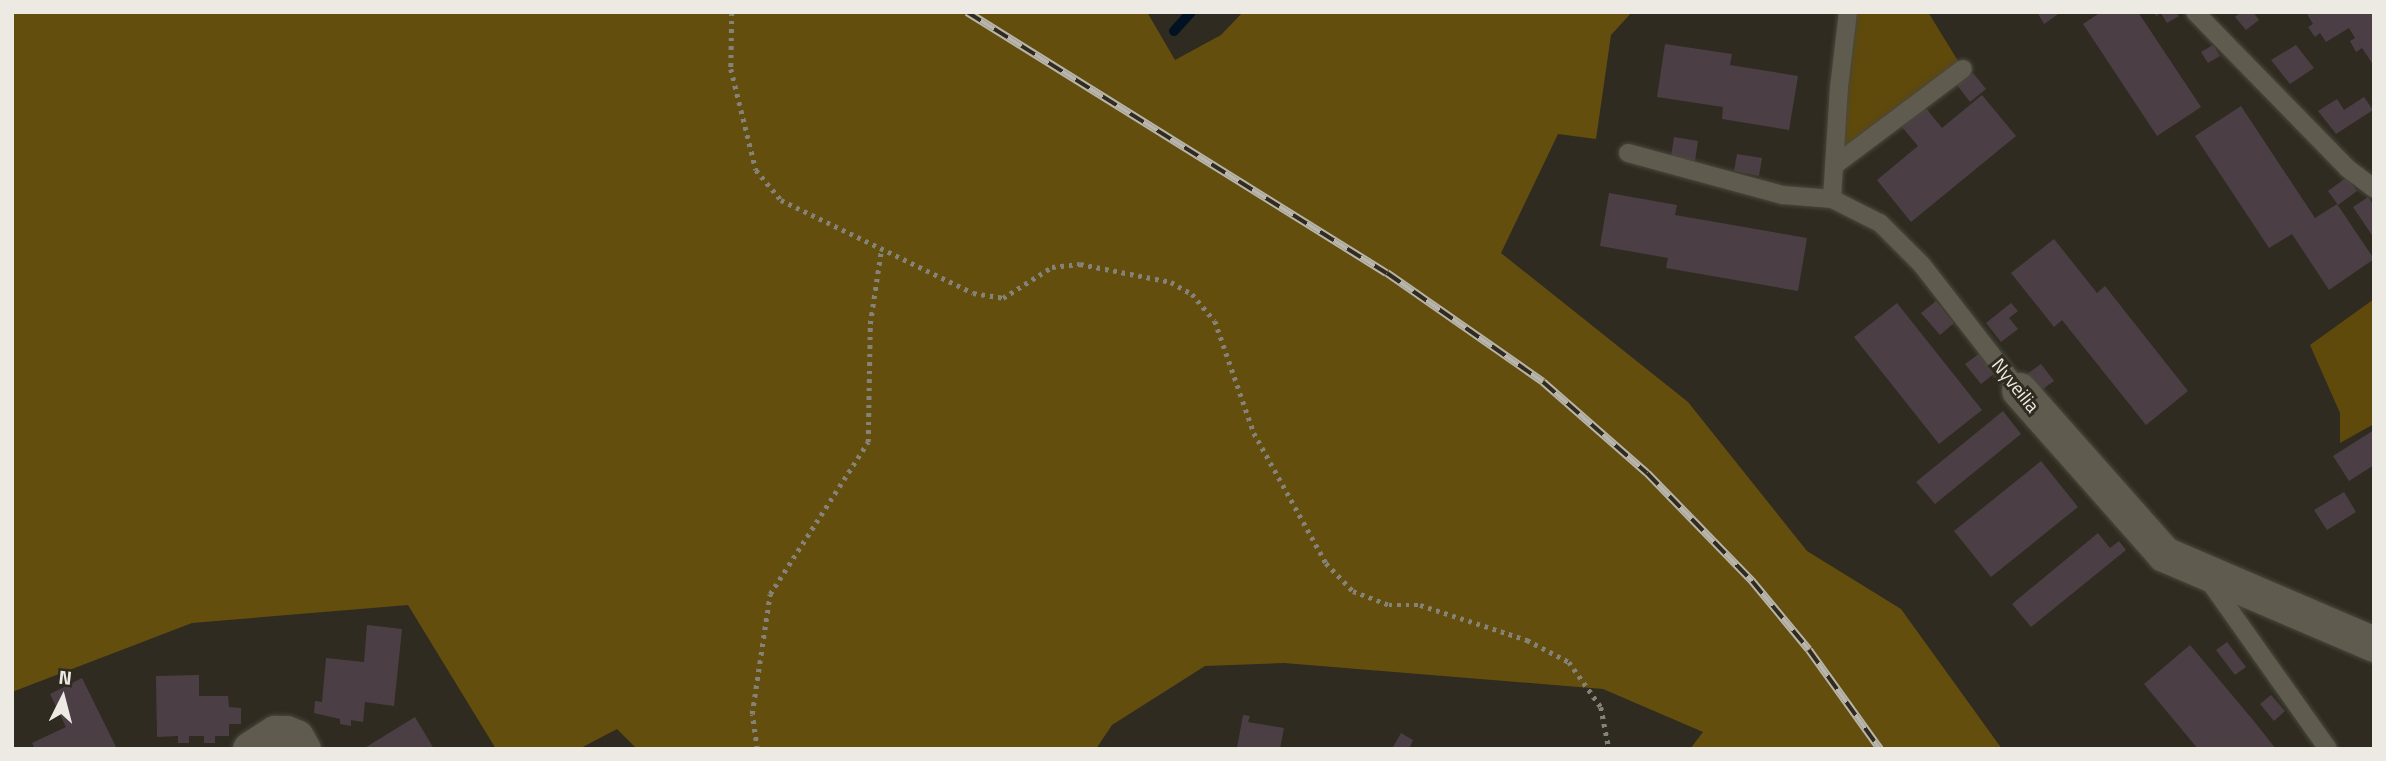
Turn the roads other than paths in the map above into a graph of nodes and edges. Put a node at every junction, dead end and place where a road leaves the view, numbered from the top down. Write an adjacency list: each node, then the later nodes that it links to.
1 (1848, 12): 5 (lane)
2 (2194, 12): 6 (lane)
3 (1963, 69): 5 (lane)
4 (1628, 153): 7 (lane, Nyveilia)
5 (1835, 165): 7 (lane)
6 (2374, 188)
7 (1832, 199): 8 (lane, Nyveilia)
8 (2019, 390): 9 (street, Nyveilia)
9 (2202, 570): 10 (street, Nyveilia); 13 (lane)
10 (2374, 644)
11 (250, 749): 12 (street)
12 (303, 749)
13 (2328, 749)

